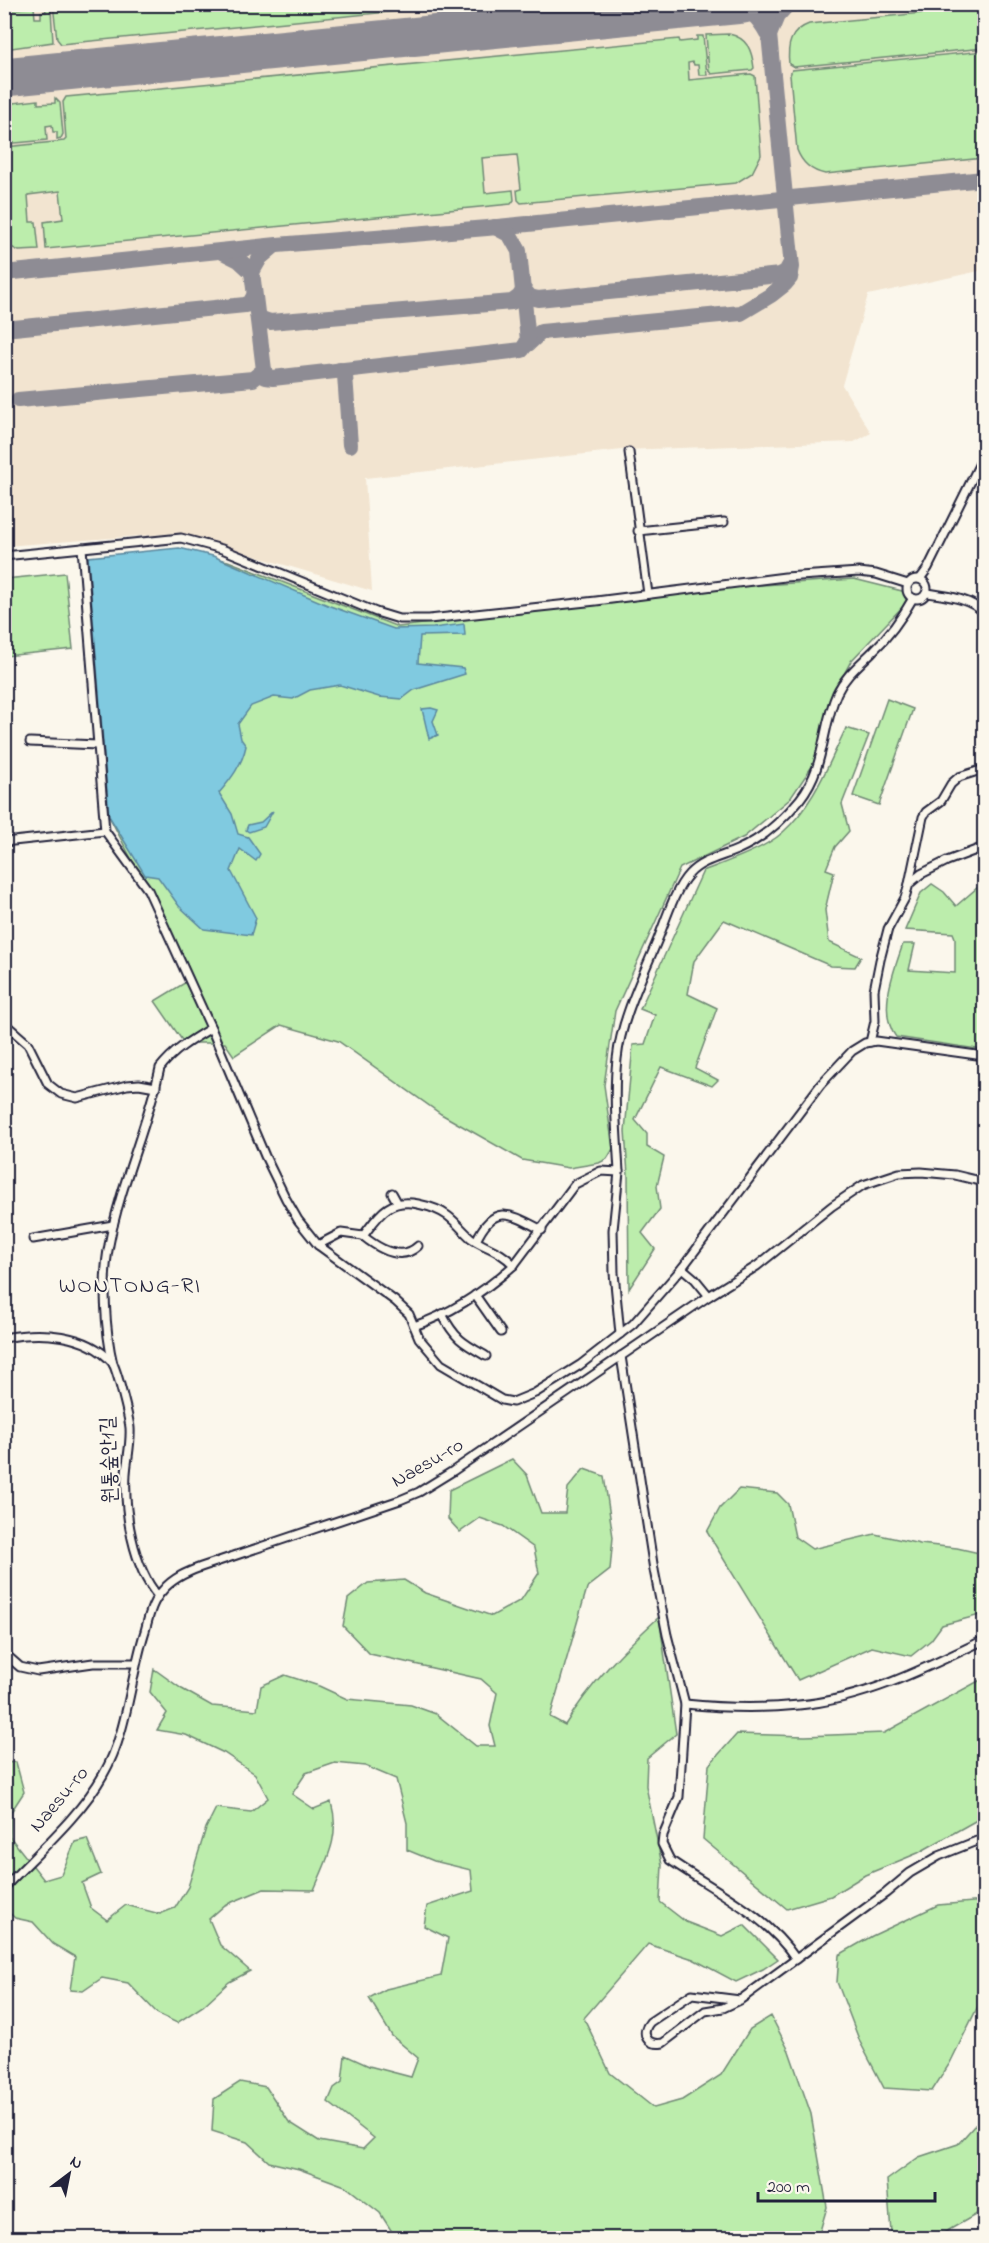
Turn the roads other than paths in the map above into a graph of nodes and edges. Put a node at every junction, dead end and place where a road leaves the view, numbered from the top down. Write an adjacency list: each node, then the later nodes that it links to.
1 (629, 452): 4 (street)
2 (984, 455): 7 (street)
3 (724, 522): 4 (street)
4 (638, 531): 10 (street)
5 (82, 548): 6 (street); 10 (street); 14 (street)
6 (4, 556)
7 (920, 579): 8 (street); 9 (street)
8 (908, 584): 10 (street); 11 (street)
9 (927, 592): 11 (street); 12 (street)
10 (648, 594)
11 (913, 598): 25 (street)
12 (984, 613)
13 (30, 742): 14 (street)
14 (97, 745): 16 (street)
15 (984, 769): 19 (street)
16 (105, 831): 17 (street); 21 (street)
17 (4, 842)
18 (984, 847): 19 (street)
19 (909, 884): 22 (street)
20 (4, 1023): 24 (street)
21 (211, 1028): 24 (street, 원통숲안1길); 34 (street)
22 (870, 1042): 23 (street); 37 (street)
23 (984, 1056)
24 (156, 1088): 29 (street, 원통숲안1길)
25 (619, 1172): 30 (street); 43 (street)
26 (984, 1182): 39 (street, Naesu-ro)
27 (392, 1193): 28 (street)
28 (397, 1202): 31 (street); 33 (street)
29 (113, 1226): 32 (street); 47 (street, 원통숲안1길)
30 (542, 1230): 33 (street); 36 (street)
31 (363, 1236): 34 (street); 35 (street)
32 (33, 1239)
33 (476, 1241): 36 (street)
34 (318, 1245): 41 (street)
35 (418, 1246)
36 (514, 1265): 38 (street)
37 (682, 1268): 39 (street); 43 (street)
38 (475, 1294): 40 (street); 42 (street)
39 (709, 1296): 46 (street, Naesu-ro)
40 (442, 1314): 41 (street); 45 (street)
41 (414, 1326): 43 (street)
42 (501, 1332)
43 (620, 1334)
44 (4, 1338): 47 (street)
45 (486, 1356)
46 (621, 1356): 48 (street, Naesu-ro); 52 (street)
47 (113, 1364): 48 (street, 원통숲안1길)
48 (158, 1596): 51 (street, Naesu-ro)
49 (984, 1640): 52 (street)
50 (4, 1653): 51 (street)
51 (135, 1663): 54 (street, Naesu-ro)
52 (685, 1704): 55 (street)
53 (984, 1838): 55 (street)
54 (4, 1888)
55 (796, 1959): 56 (street)
56 (740, 2000): 56 (street)

